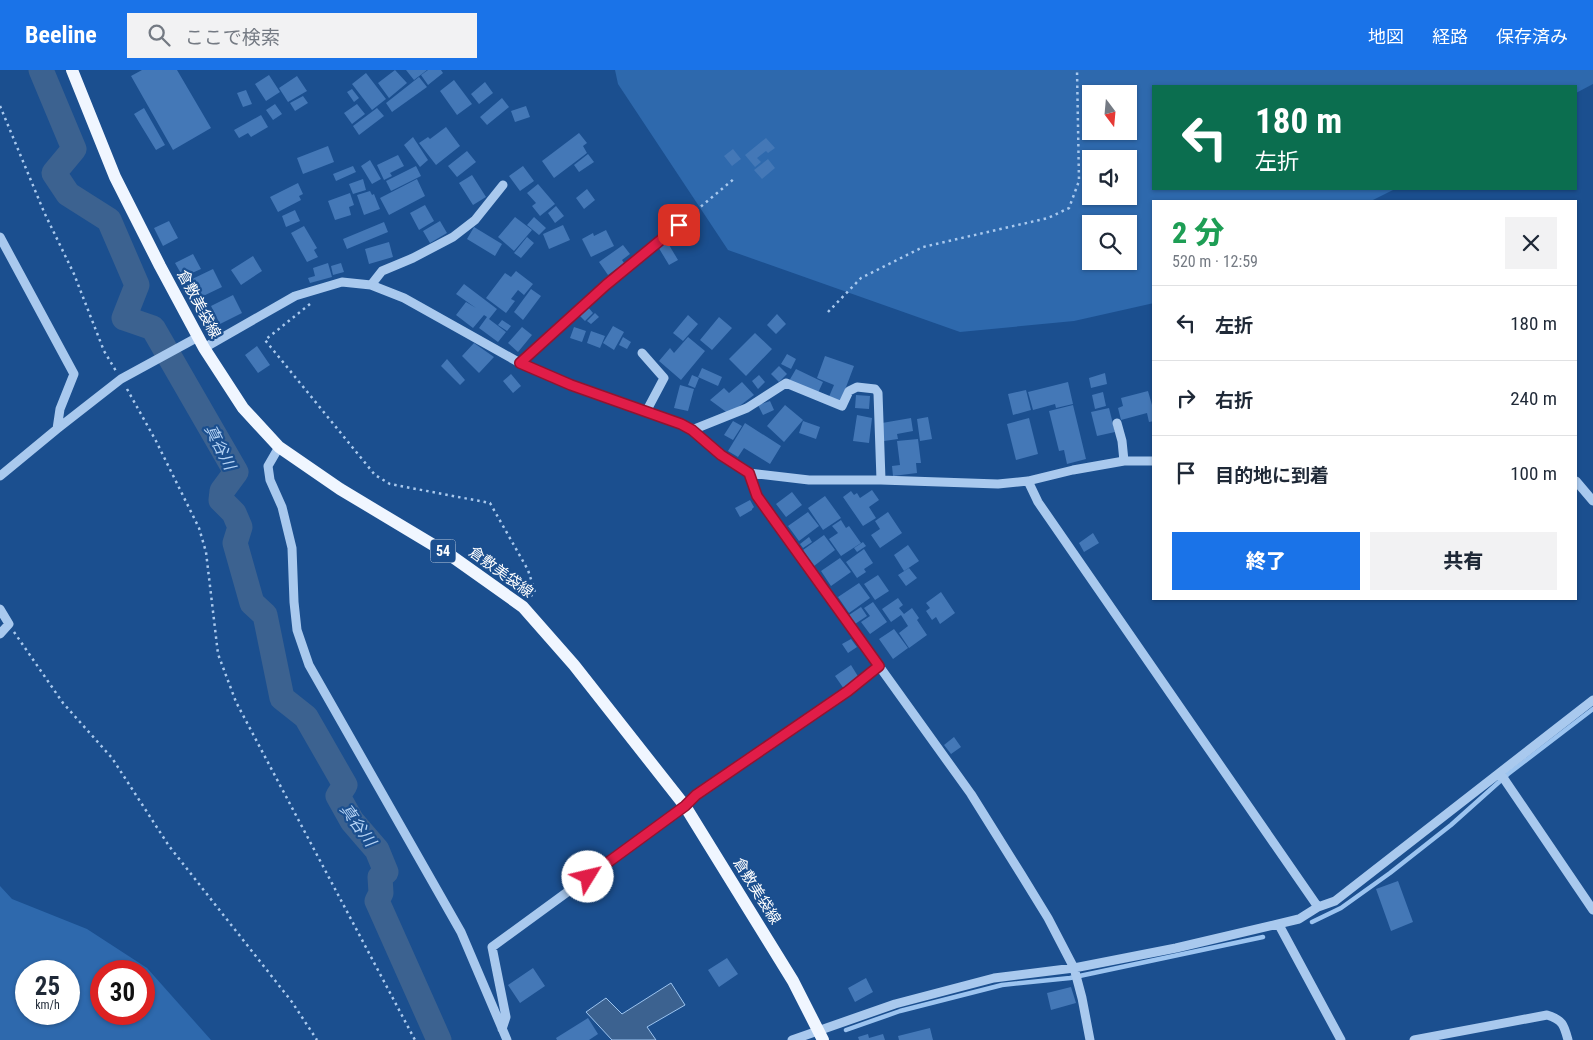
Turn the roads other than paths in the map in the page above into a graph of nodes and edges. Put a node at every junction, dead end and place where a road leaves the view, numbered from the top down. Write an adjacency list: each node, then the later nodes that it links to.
1 (72, 70): 6 (main road, 倉敷美袋線 / 54)
2 (503, 185): 5 (street)
3 (679, 225): 8 (street)
4 (0, 236): 11 (street)
5 (371, 285): 6 (street); 8 (street)
6 (201, 343): 11 (street); 13 (main road, 倉敷美袋線 / 54)
7 (642, 353): 9 (street)
8 (520, 363): 9 (street)
9 (647, 410): 12 (street)
10 (1117, 423): 14 (street)
11 (58, 429): 17 (street)
12 (692, 430): 16 (street); 18 (street)
13 (279, 447): 27 (main road, 倉敷美袋線 / 54); 32 (street)
14 (1124, 461): 15 (street); 19 (street)
15 (1152, 461)
16 (749, 473): 18 (street); 24 (street)
17 (0, 476)
18 (881, 480): 19 (street)
19 (1028, 481): 28 (street)
20 (1577, 482): 21 (street)
21 (1593, 501)
22 (0, 609): 23 (street)
23 (0, 634)
24 (879, 666): 27 (street); 31 (street)
25 (1593, 700): 26 (street)
26 (1502, 777): 28 (street); 29 (street)
27 (685, 806): 32 (street); 33 (main road, 倉敷美袋線 / 54)
28 (1318, 907): 30 (street)
29 (1593, 910)
30 (1278, 925): 31 (street); 37 (street)
31 (1075, 974): 33 (street); 36 (street)
32 (502, 1029): 34 (street)
33 (821, 1035): 35 (street)
34 (507, 1040)
35 (792, 1040)
36 (1090, 1040)
37 (1340, 1040)
38 (1414, 1040): 39 (street)
39 (1568, 1040)

